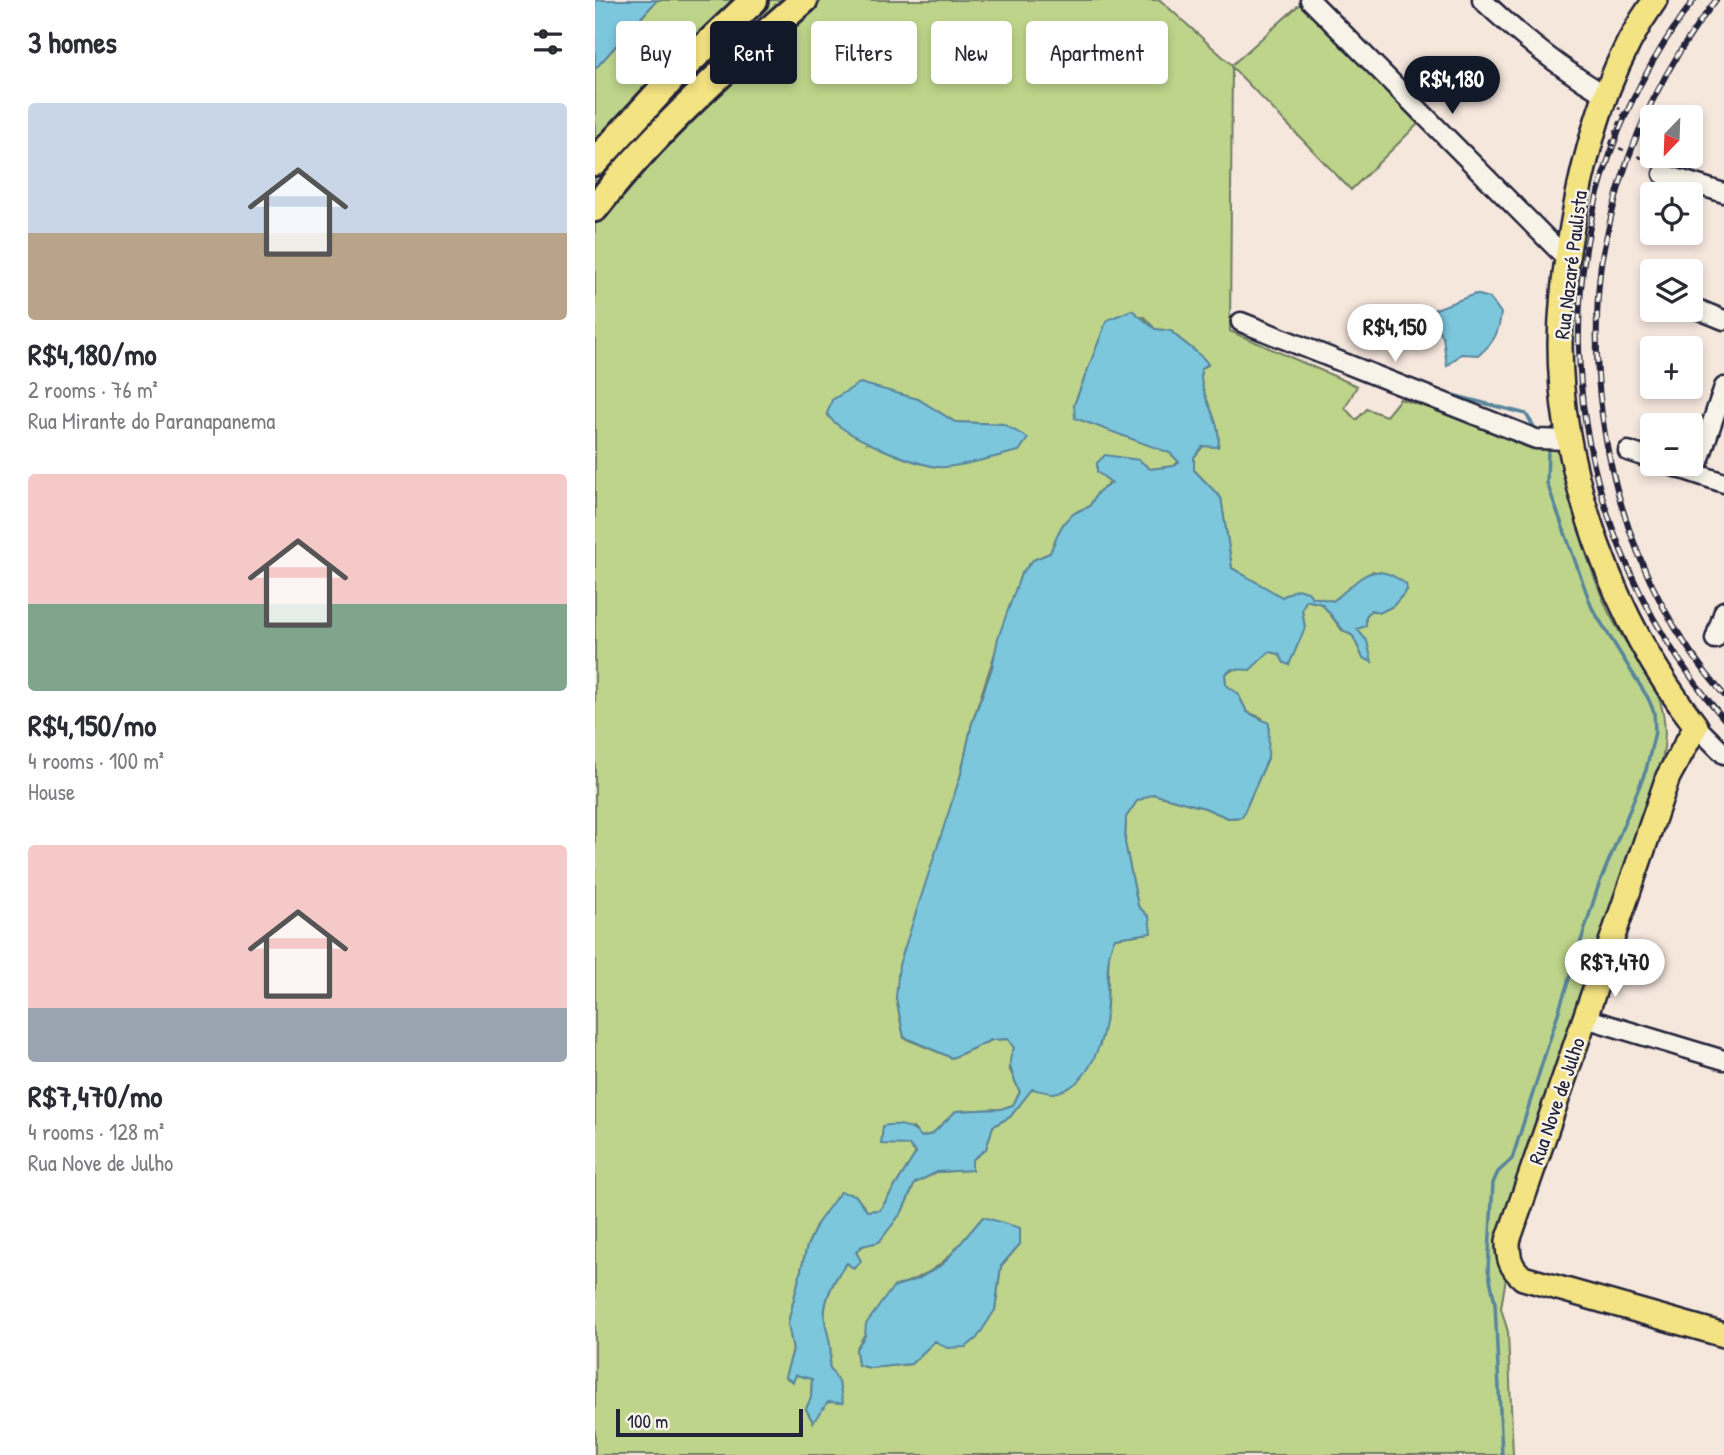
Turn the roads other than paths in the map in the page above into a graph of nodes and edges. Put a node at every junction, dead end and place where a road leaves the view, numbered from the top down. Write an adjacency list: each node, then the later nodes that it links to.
1 (754, 0): 7 (highway)
2 (804, 0): 10 (highway)
3 (1310, 0): 11 (street)
4 (1482, 0): 6 (street)
5 (1655, 0): 6 (main road, Rua Nazaré Paulista)
6 (1604, 94): 11 (main road, Rua Nazaré Paulista)
7 (595, 162)
8 (1661, 170): 9 (street)
9 (1724, 193)
10 (595, 208)
11 (1567, 259): 16 (main road, Rua Nazaré Paulista)
12 (1703, 311): 13 (street)
13 (1724, 320)
14 (1241, 322): 16 (street)
15 (1724, 387): 17 (street)
16 (1562, 440): 24 (main road, Rua Nazaré Paulista)
17 (1703, 449)
18 (1628, 451): 19 (street)
19 (1640, 455)
20 (1703, 476): 21 (street)
21 (1724, 483)
22 (1724, 611): 23 (street)
23 (1715, 639)
24 (1696, 726): 25 (street); 26 (main road, Rua Nove de Julho)
25 (1724, 754)
26 (1585, 1018): 27 (street); 28 (main road, Rua Nove de Julho)
27 (1724, 1060)
28 (1724, 1335)

